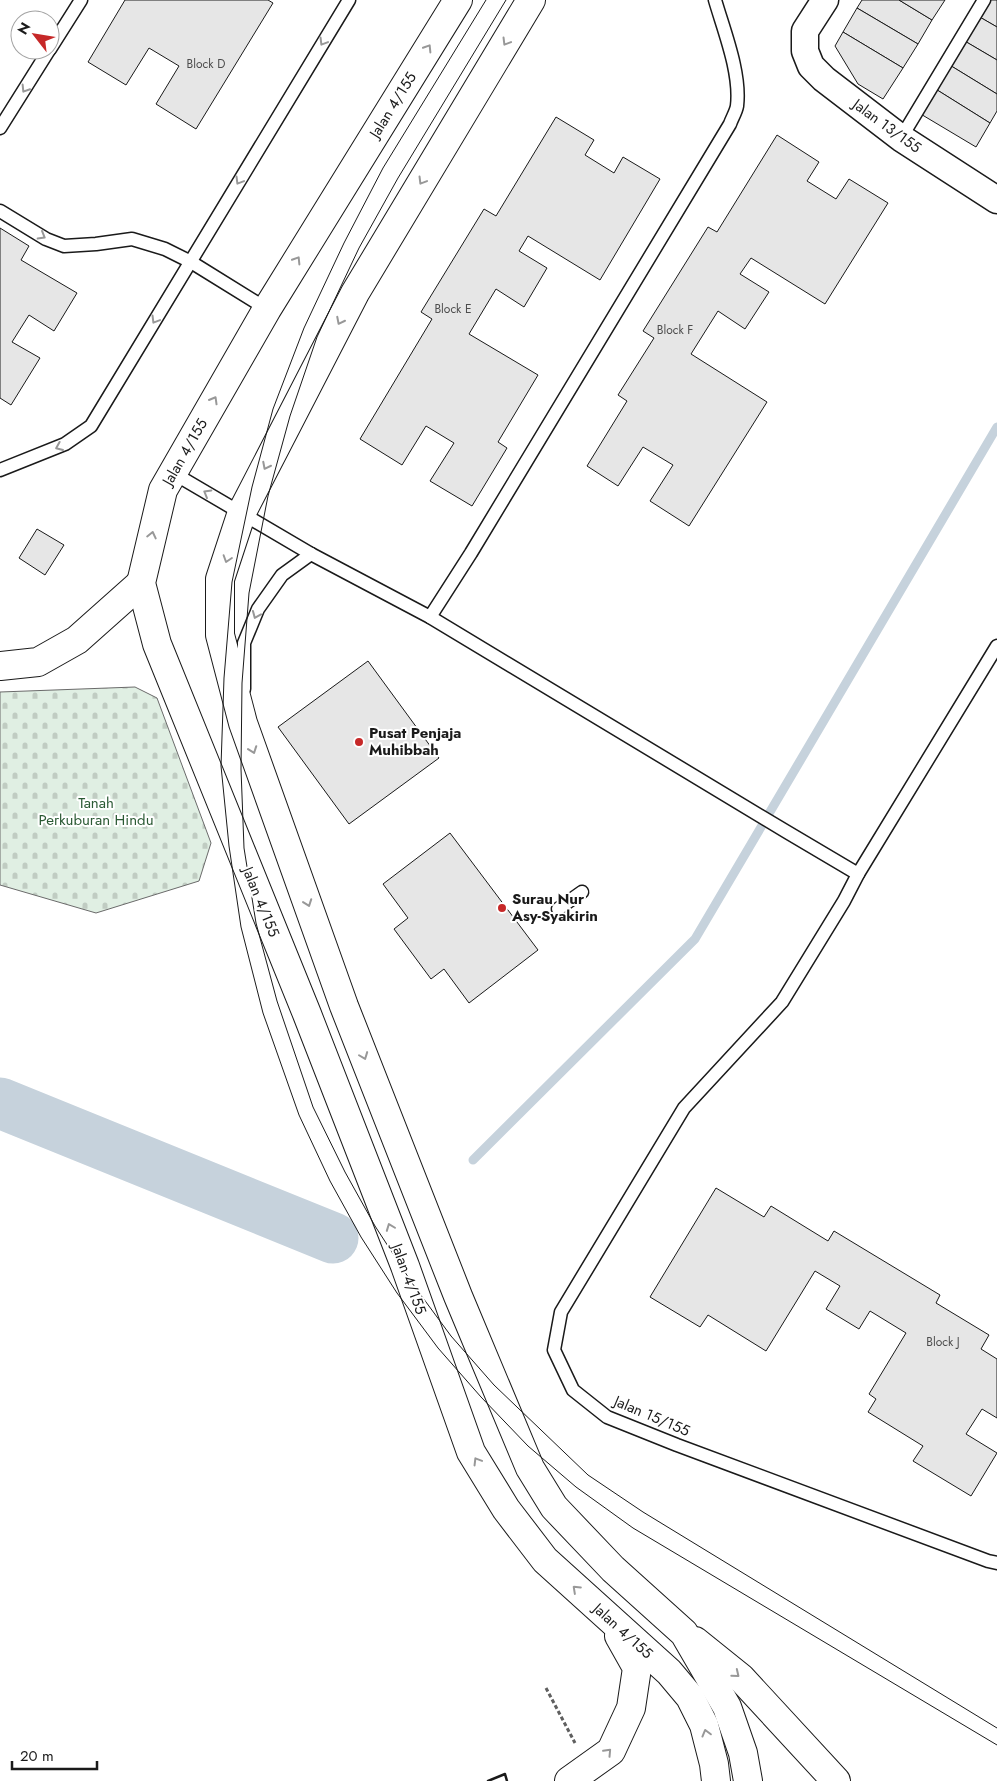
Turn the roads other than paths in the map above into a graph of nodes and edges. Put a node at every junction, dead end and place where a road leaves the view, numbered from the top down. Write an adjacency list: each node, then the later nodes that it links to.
1 (81, 0): 8 (lane)
2 (349, 0): 14 (lane, one-way to 14)
3 (458, 0): 15 (street, Jalan 4/155, one-way to 3)
4 (531, 0): 18 (street, one-way to 18)
5 (715, 0): 21 (lane)
6 (825, 0): 11 (street, Jalan 13/155)
7 (984, 0): 11 (lane)
8 (60, 33)
9 (43, 60): 10 (lane, one-way to 10)
10 (0, 128)
11 (901, 138): 12 (street, Jalan 13/155)
12 (997, 200)
13 (0, 211): 14 (lane, one-way to 14)
14 (190, 262): 15 (lane); 16 (lane, one-way to 16)
15 (267, 309): 17 (street, Jalan 4/155, one-way to 15)
16 (0, 470)
17 (173, 473): 18 (lane, one-way to 17); 20 (street, Jalan 4/155, one-way to 17)
18 (242, 512): 19 (lane); 24 (street, one-way to 24)
19 (311, 554): 21 (lane); 24 (lane, one-way to 24)
20 (141, 582): 23 (street); 29 (street, Jalan 4/155, one-way to 20)
21 (430, 617): 25 (lane)
22 (997, 646): 25 (lane, Jalan 15/155)
23 (0, 666)
24 (243, 724): 30 (street, one-way to 30)
25 (858, 874): 28 (lane, Jalan 15/155)
26 (582, 892): 27 (lane)
27 (558, 909)
28 (997, 1563)
29 (610, 1620): 31 (street, one-way to 29); 32 (street, Jalan 4/155, one-way to 29)
30 (684, 1633): 33 (street); 34 (street, one-way to 34)
31 (579, 1774)
32 (716, 1781)
33 (748, 1781)
34 (836, 1781)

